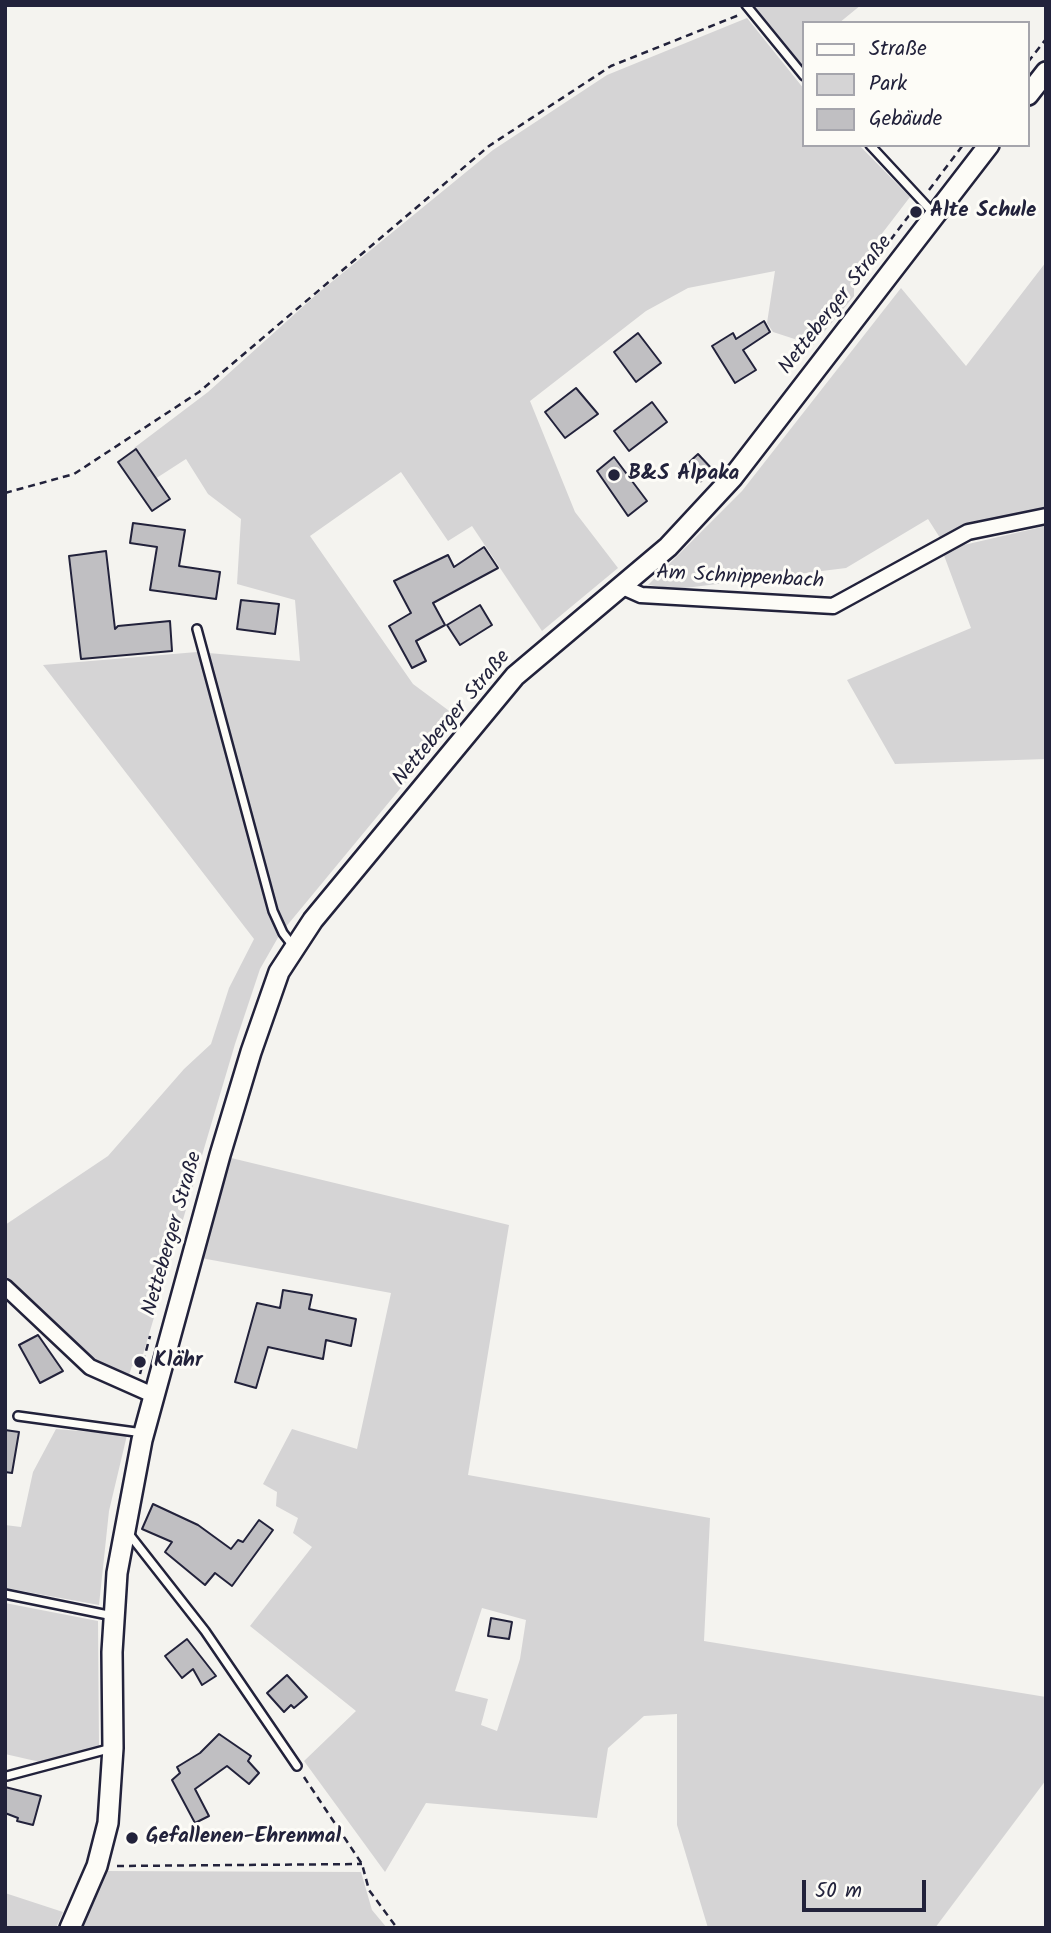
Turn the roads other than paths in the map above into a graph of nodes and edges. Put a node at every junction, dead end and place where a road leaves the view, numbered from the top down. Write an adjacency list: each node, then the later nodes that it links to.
1 (747, 8): 3 (lane)
2 (1046, 72): 4 (street)
3 (802, 74)
4 (1030, 92)
5 (872, 147): 7 (lane)
6 (987, 147): 7 (street, Netteberger Straße)
7 (936, 215): 9 (street, Netteberger Straße)
8 (1046, 516): 9 (street, Am Schnippenbach)
9 (623, 587): 11 (street, Netteberger Straße)
10 (197, 629): 11 (lane)
11 (294, 946): 13 (street, Netteberger Straße)
12 (5, 1287): 13 (street)
13 (153, 1395): 15 (street, Netteberger Straße)
14 (18, 1416): 15 (lane)
15 (144, 1433): 16 (street, Netteberger Straße)
16 (124, 1528): 18 (street, Netteberger Straße); 20 (lane)
17 (5, 1594): 18 (lane)
18 (114, 1616): 19 (street, Netteberger Straße)
19 (113, 1748): 21 (lane); 22 (street, Netteberger Straße)
20 (297, 1766)
21 (7, 1776)
22 (70, 1928)

